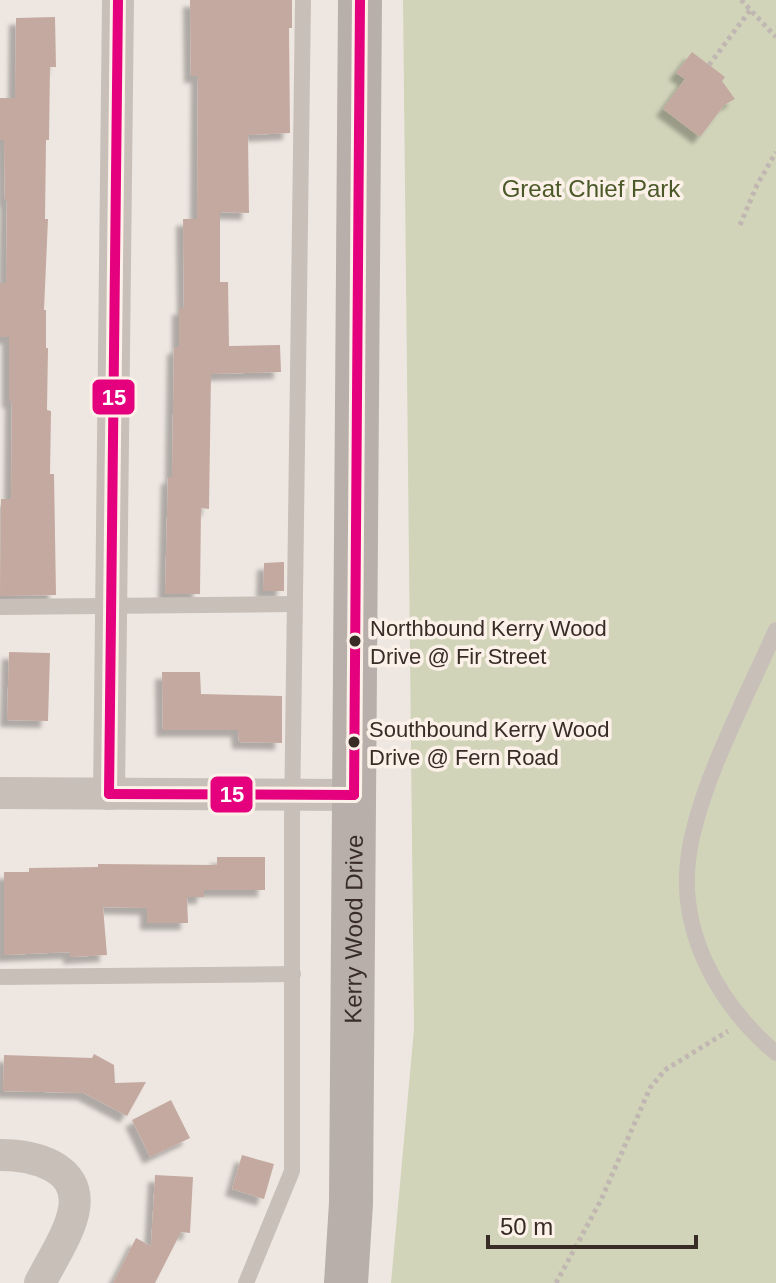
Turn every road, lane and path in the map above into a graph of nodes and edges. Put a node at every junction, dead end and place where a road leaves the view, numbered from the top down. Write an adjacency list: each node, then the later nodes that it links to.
1 (118, 0): 11 (street)
2 (303, 0): 10 (lane)
3 (360, 0): 17 (street, Kerry Wood Drive)
4 (741, 0): 5 (path)
5 (751, 9): 6 (path); 7 (path)
6 (776, 37)
7 (709, 65)
8 (776, 152): 9 (path)
9 (740, 225)
10 (294, 604): 11 (lane); 16 (lane)
11 (112, 605): 12 (lane); 15 (street)
12 (0, 607)
13 (776, 630): 20 (lane)
14 (0, 793): 15 (street)
15 (109, 794): 16 (street)
16 (292, 795): 17 (street); 18 (lane)
17 (354, 795): 25 (street, Kerry Wood Drive)
18 (293, 974): 19 (lane); 24 (lane)
19 (0, 977)
20 (745, 1024): 21 (lane); 26 (path)
21 (776, 1053)
22 (0, 1155): 23 (street)
23 (40, 1283)
24 (246, 1283)
25 (346, 1283)
26 (556, 1283)

